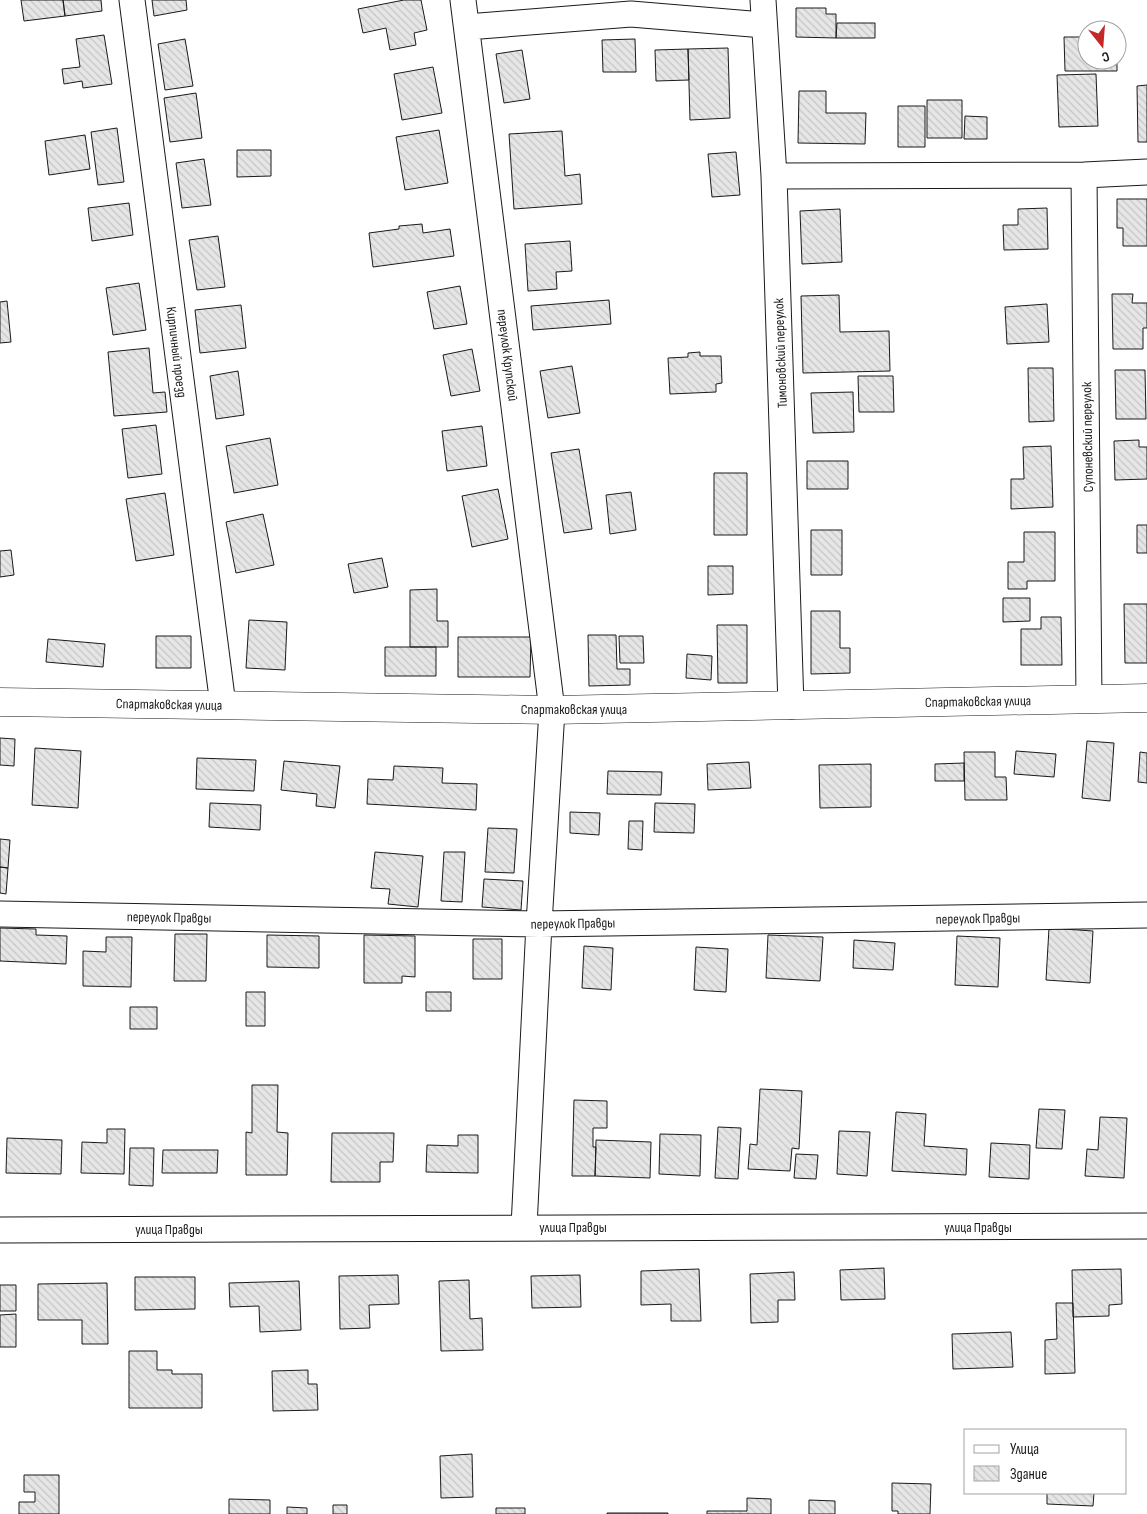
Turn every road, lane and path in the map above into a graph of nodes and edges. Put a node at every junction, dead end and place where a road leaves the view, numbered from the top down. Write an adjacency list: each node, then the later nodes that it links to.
1 (132, 0): 12 (street, Кирпичный проезд)
2 (463, 0): 5 (street, переулок Крупской)
3 (763, 0): 4 (street, Тимоновский переулок)
4 (764, 25): 5 (street); 8 (street, Тимоновский переулок)
5 (467, 27): 14 (street, переулок Крупской)
6 (1147, 172): 7 (street)
7 (1084, 175): 8 (street); 10 (street, Супоневский переулок)
8 (774, 176): 13 (street, Тимоновский переулок)
9 (1147, 698): 10 (street, Спартаковская улица)
10 (1089, 699): 13 (street, Спартаковская улица)
11 (0, 702): 12 (street, Спартаковская улица)
12 (223, 705): 14 (street, Спартаковская улица)
13 (791, 706): 14 (street, Спартаковская улица)
14 (552, 710): 17 (street, переулок Крупской)
15 (0, 914): 17 (street, переулок Правды)
16 (1147, 915): 17 (street, переулок Правды)
17 (539, 924): 19 (street, переулок Крупской)
18 (1147, 1226): 19 (street, улица Правды)
19 (524, 1227): 20 (street, улица Правды)
20 (0, 1230)

